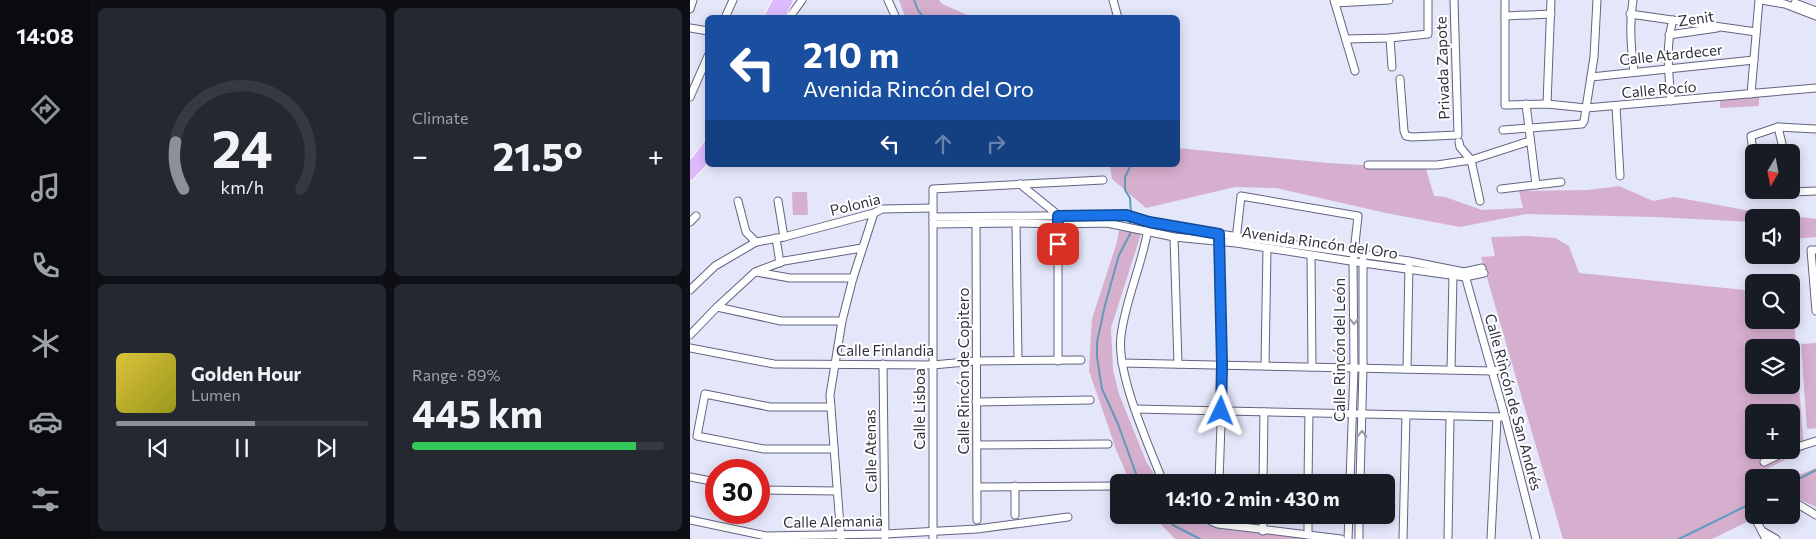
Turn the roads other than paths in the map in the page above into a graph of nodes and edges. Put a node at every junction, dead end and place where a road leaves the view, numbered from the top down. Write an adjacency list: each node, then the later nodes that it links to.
1 (693, 0): 18 (street)
2 (733, 0): 22 (street)
3 (778, 0): 23 (highway)
4 (788, 0): 24 (highway)
5 (802, 0): 25 (street)
6 (888, 0): 26 (street)
7 (1112, 0): 27 (street)
8 (1389, 0): 17 (street)
9 (1428, 0): 36 (street)
10 (1454, 0): 59 (street, Privada Zapote)
11 (1505, 0): 28 (street)
12 (1551, 0): 20 (street)
13 (1597, 0): 44 (street)
14 (1632, 0): 21 (street)
15 (1760, 0): 29 (street); 34 (street)
16 (1786, 0): 19 (street)
17 (1335, 2): 37 (street)
18 (690, 9)
19 (1816, 11)
20 (1551, 14): 28 (street); 52 (street)
21 (1630, 14): 30 (street, Zenit); 43 (street)
22 (726, 15)
23 (770, 15)
24 (780, 15)
25 (792, 15)
26 (895, 15)
27 (1117, 15)
28 (1505, 16): 51 (street, Calle Rocío)
29 (1816, 16)
30 (1673, 20): 31 (street, Zenit); 35 (street)
31 (1727, 27): 34 (street, Zenit); 35 (street, Zenit)
32 (690, 28): 33 (street)
33 (705, 30)
34 (1756, 32): 38 (street)
35 (1668, 35): 41 (street)
36 (1390, 38): 37 (street); 40 (street)
37 (1346, 39): 42 (street)
38 (1754, 60): 41 (street, Calle Atardecer); 48 (street)
39 (705, 61): 45 (street)
40 (1392, 67)
41 (1668, 69): 43 (street, Calle Atardecer); 50 (street)
42 (1355, 71)
43 (1634, 72): 44 (street, Calle Atardecer)
44 (1591, 77): 54 (street)
45 (693, 80): 49 (street)
46 (1400, 80): 59 (street)
47 (1816, 88): 48 (street, Calle Rocío)
48 (1751, 94): 50 (street, Calle Rocío)
49 (690, 97)
50 (1671, 101): 53 (street, Calle Rocío)
51 (1526, 104): 52 (street, Calle Rocío); 55 (street)
52 (1547, 104): 54 (street, Calle Rocío)
53 (1616, 106): 54 (street, Calle Rocío); 69 (street)
54 (1586, 108): 55 (street)
55 (1528, 127): 58 (street); 60 (street)
56 (1778, 127): 57 (street); 61 (street); 62 (street)
57 (1816, 129)
58 (1503, 130)
59 (1458, 138): 65 (street)
60 (1530, 142): 65 (street); 73 (street)
61 (1752, 144)
62 (1782, 144)
63 (705, 149): 67 (highway)
64 (705, 159): 68 (highway)
65 (1470, 160): 66 (street); 79 (street)
66 (1368, 165)
67 (690, 166)
68 (690, 175)
69 (1620, 176)
70 (1103, 180): 72 (street)
71 (1561, 182): 73 (street)
72 (1020, 184): 80 (street, Calle Lisboa); 83 (street)
73 (1536, 185): 74 (street)
74 (1501, 189)
75 (1816, 191): 76 (street)
76 (1800, 192)
77 (738, 201): 96 (street)
78 (778, 201): 91 (street)
79 (1480, 201)
80 (933, 208): 81 (street, Polonia); 84 (street, Calle Lisboa)
81 (874, 213): 91 (street, Polonia); 97 (street)
82 (696, 216): 85 (street)
83 (1058, 216): 84 (street, Avenida Rincón del Oro); 87 (street, Avenida Rincón del Oro); 89 (street)
84 (933, 220): 88 (street, Avenida Rincón del Oro); 125 (street, Calle Lisboa)
85 (690, 222)
86 (1016, 222): 88 (street, Avenida Rincón del Oro); 89 (street, Avenida Rincón del Oro); 116 (street)
87 (1149, 222): 90 (street); 94 (street, Avenida Rincón del Oro)
88 (976, 223): 119 (street, Calle Rincón de Copitero)
89 (1059, 224): 90 (street, Avenida Rincón del Oro); 117 (street)
90 (1147, 232): 92 (street, Avenida Rincón del Oro); 121 (street)
91 (784, 237): 93 (street, Polonia)
92 (1174, 237): 94 (street, Avenida Rincón del Oro); 124 (street)
93 (776, 238): 96 (street, Polonia); 103 (street)
94 (1219, 238): 95 (street, Avenida Rincón del Oro); 126 (street)
95 (1236, 240): 98 (street, Avenida Rincón del Oro); 101 (street, Avenida Rincón del Oro); 101 (street, Calle Rincón del León)
96 (756, 242): 110 (street, Polonia)
97 (862, 248): 103 (street); 109 (street)
98 (1267, 248): 100 (street, Avenida Rincón del Oro); 127 (street)
99 (1816, 250): 112 (street)
100 (1311, 256): 101 (street, Avenida Rincón del Oro); 128 (street)
101 (1354, 258): 102 (street, Avenida Rincón del Oro); 129 (street, Calle Rincón del León, one-way to 129)
102 (1363, 260): 104 (street, Avenida Rincón del Oro); 130 (street, Calle Rincón del León)
103 (780, 263): 106 (street)
104 (1409, 265): 107 (street, Avenida Rincón del Oro); 108 (street, Avenida Rincón del Oro); 131 (street)
105 (1483, 271): 107 (street)
106 (755, 272): 109 (street); 111 (street)
107 (1465, 274): 108 (street, Avenida Rincón del Oro); 133 (street, Calle Rincón de San Andrés)
108 (1453, 275): 132 (street)
109 (853, 278): 113 (street)
110 (690, 290)
111 (717, 307): 113 (street); 114 (street)
112 (1816, 311)
113 (842, 321): 120 (street)
114 (690, 335)
115 (690, 348): 120 (street, Calle Finlandia)
116 (1018, 360): 117 (street, Calle Finlandia); 119 (street, Calle Finlandia)
117 (1058, 360): 118 (street, Calle Finlandia)
118 (1081, 360)
119 (976, 361): 125 (street, Calle Finlandia); 135 (street, Calle Rincón de Copitero)
120 (835, 363): 123 (street, Calle Finlandia); 136 (street)
121 (1122, 363): 124 (street); 137 (street)
122 (1506, 363): 133 (street)
123 (882, 364): 125 (street, Calle Finlandia); 184 (street, Calle Atenas)
124 (1178, 364): 126 (street)
125 (933, 365): 181 (street, Calle Lisboa)
126 (1222, 365): 127 (street); 138 (street)
127 (1265, 366): 128 (street)
128 (1312, 367): 129 (street)
129 (1354, 368): 130 (street); 141 (street, Calle Rincón del León)
130 (1363, 368): 131 (street); 142 (street, Calle Rincón del León)
131 (1406, 369): 132 (street)
132 (1451, 370): 133 (street)
133 (1492, 371): 146 (street, Calle Rincón de San Andrés)
134 (1090, 400): 135 (street)
135 (976, 402): 149 (street, Calle Rincón de Copitero)
136 (831, 407): 151 (street); 151 (street)
137 (1135, 409): 138 (street); 154 (street)
138 (1221, 411): 139 (street); 155 (street)
139 (1264, 412): 140 (street); 156 (street)
140 (1309, 413): 141 (street); 157 (street)
141 (1353, 414): 142 (street); 158 (street, Calle Rincón del León)
142 (1362, 414): 143 (street); 159 (street, Calle Rincón del León, one-way to 142)
143 (1406, 415): 144 (street); 188 (street)
144 (1450, 416): 145 (street); 189 (street)
145 (1497, 417): 146 (street); 190 (street)
146 (1506, 417): 191 (street, Calle Rincón de San Andrés)
147 (1816, 441): 150 (street)
148 (1108, 444): 149 (street)
149 (976, 445): 164 (street, Calle Rincón de Copitero)
150 (1800, 447)
151 (834, 449): 166 (street)
152 (1770, 459): 153 (street)
153 (1764, 462)
154 (1161, 474)
155 (1219, 474)
156 (1263, 474)
157 (1308, 474)
158 (1350, 474)
159 (1360, 474)
160 (690, 477): 161 (street)
161 (705, 480)
162 (1015, 486): 163 (street); 164 (street); 168 (street)
163 (1110, 486)
164 (977, 487): 172 (street, Calle Rincón de Copitero)
165 (770, 490): 166 (street)
166 (837, 491): 183 (street)
167 (1800, 505): 169 (street)
168 (1015, 515)
169 (1816, 515)
170 (1068, 517): 181 (street, Calle Alemania)
171 (690, 520): 183 (street, Calle Alemania)
172 (977, 520)
173 (1218, 524): 179 (street)
174 (1263, 524): 179 (street)
175 (1308, 524): 182 (street)
176 (1349, 524): 186 (street)
177 (1360, 524): 187 (street)
178 (1758, 524): 180 (street)
179 (1263, 531): 182 (street)
180 (1762, 531): 192 (street); 193 (street)
181 (933, 535): 184 (street, Calle Alemania)
182 (1308, 535): 185 (street)
183 (841, 536): 184 (street, Calle Alemania)
184 (885, 536)
185 (1341, 539)
186 (1348, 539)
187 (1359, 539)
188 (1403, 539)
189 (1448, 539)
190 (1491, 539)
191 (1536, 539)
192 (1766, 539)
193 (1776, 539)

